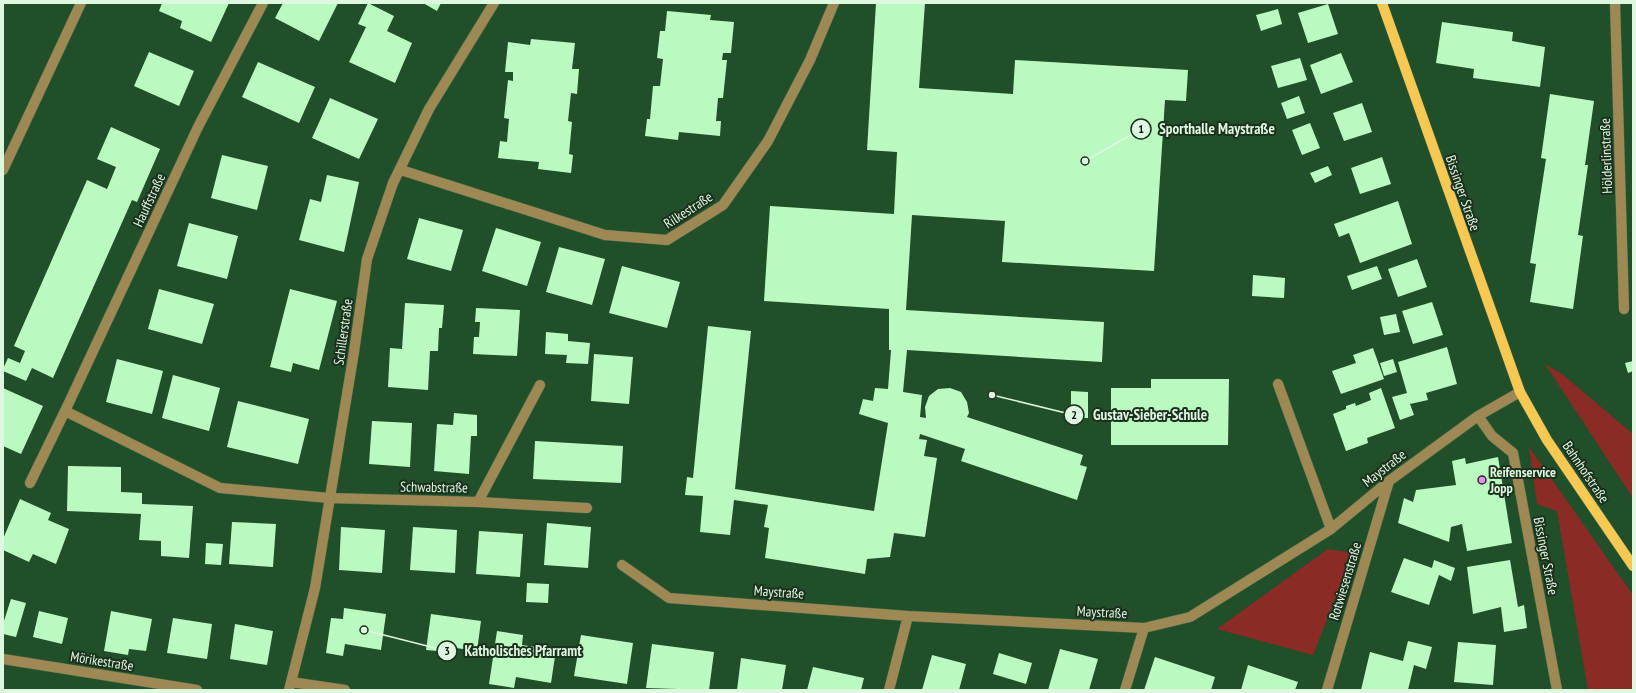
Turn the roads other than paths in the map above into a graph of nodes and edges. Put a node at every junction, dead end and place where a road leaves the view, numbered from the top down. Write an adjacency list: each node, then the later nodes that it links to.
1 (81, 3): 7 (street)
2 (263, 3): 13 (street, Hauffstraße)
3 (494, 3): 8 (street, Schillerstraße)
4 (834, 3): 8 (street, Rilkestraße)
5 (1382, 3): 12 (main road, Bissinger Straße)
6 (1615, 3): 9 (street, Hölderlinstraße)
7 (3, 170)
8 (400, 170): 17 (street, Schillerstraße)
9 (1624, 309)
10 (1278, 384): 20 (street)
11 (540, 386): 18 (street, Schwabstraße)
12 (1520, 392): 14 (street, Maystraße); 22 (main road, Bahnhofstraße)
13 (65, 411): 16 (street, Hauffstraße); 17 (street)
14 (1478, 416): 15 (street, Maystraße); 32 (street, Bissinger Straße)
15 (1389, 481): 20 (street, Maystraße); 31 (street, Rotwiesenstraße)
16 (30, 483)
17 (329, 498): 18 (street, Schwabstraße); 26 (street, Schillerstraße)
18 (478, 502): 19 (street)
19 (587, 508)
20 (1331, 529): 24 (street, Maystraße)
21 (622, 565): 23 (street, Maystraße)
22 (1633, 566)
23 (908, 616): 24 (street, Maystraße); 29 (street)
24 (1144, 628): 30 (street)
25 (3, 659): 27 (street, Mörikestraße)
26 (290, 686): 28 (street)
27 (197, 690)
28 (345, 690)
29 (889, 690)
30 (1125, 690)
31 (1327, 690)
32 (1558, 690)

